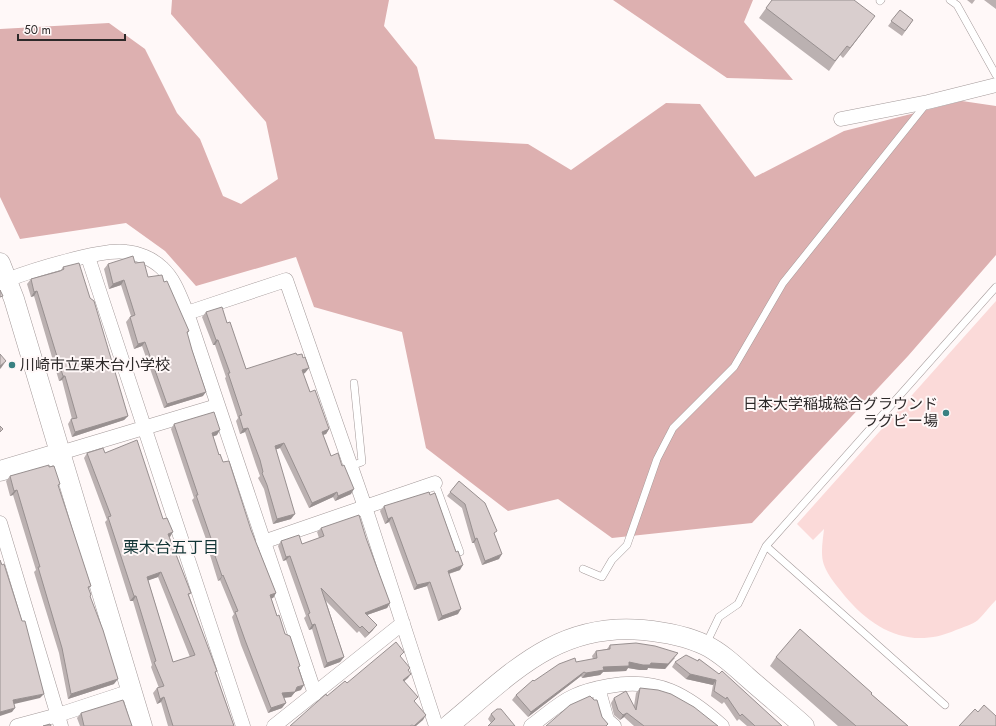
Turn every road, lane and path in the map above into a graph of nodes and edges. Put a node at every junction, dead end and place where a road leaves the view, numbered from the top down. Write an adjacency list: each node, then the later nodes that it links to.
1 (950, 0): 2 (lane)
2 (996, 75)
3 (990, 86): 4 (street)
4 (928, 102): 5 (street); 22 (lane)
5 (841, 119)
6 (88, 257): 7 (street); 9 (street); 12 (street)
7 (3, 272): 13 (street)
8 (996, 287): 20 (lane)
9 (187, 313): 11 (street); 14 (street)
10 (354, 383): 14 (lane)
11 (217, 406): 12 (street); 19 (street)
12 (145, 428): 13 (street); 32 (street)
13 (60, 453): 15 (street); 26 (street)
14 (351, 466): 17 (street)
15 (0, 471)
16 (435, 483): 17 (street); 21 (lane)
17 (365, 507): 19 (street); 23 (street)
18 (0, 523): 29 (street)
19 (263, 542): 27 (street)
20 (766, 546): 24 (lane); 28 (lane)
21 (460, 552)
22 (583, 569)
23 (403, 623): 27 (street); 34 (street)
24 (706, 645): 35 (street); 39 (street)
25 (598, 688): 36 (street); 37 (street); 38 (street)
26 (131, 691): 29 (street); 31 (street)
27 (315, 694): 33 (street)
28 (945, 705)
29 (59, 721): 30 (street)
30 (17, 726)
31 (142, 726)
32 (243, 726)
33 (274, 726)
34 (436, 726)
35 (448, 726)
36 (531, 726)
37 (614, 726)
38 (722, 726)
39 (804, 726)

